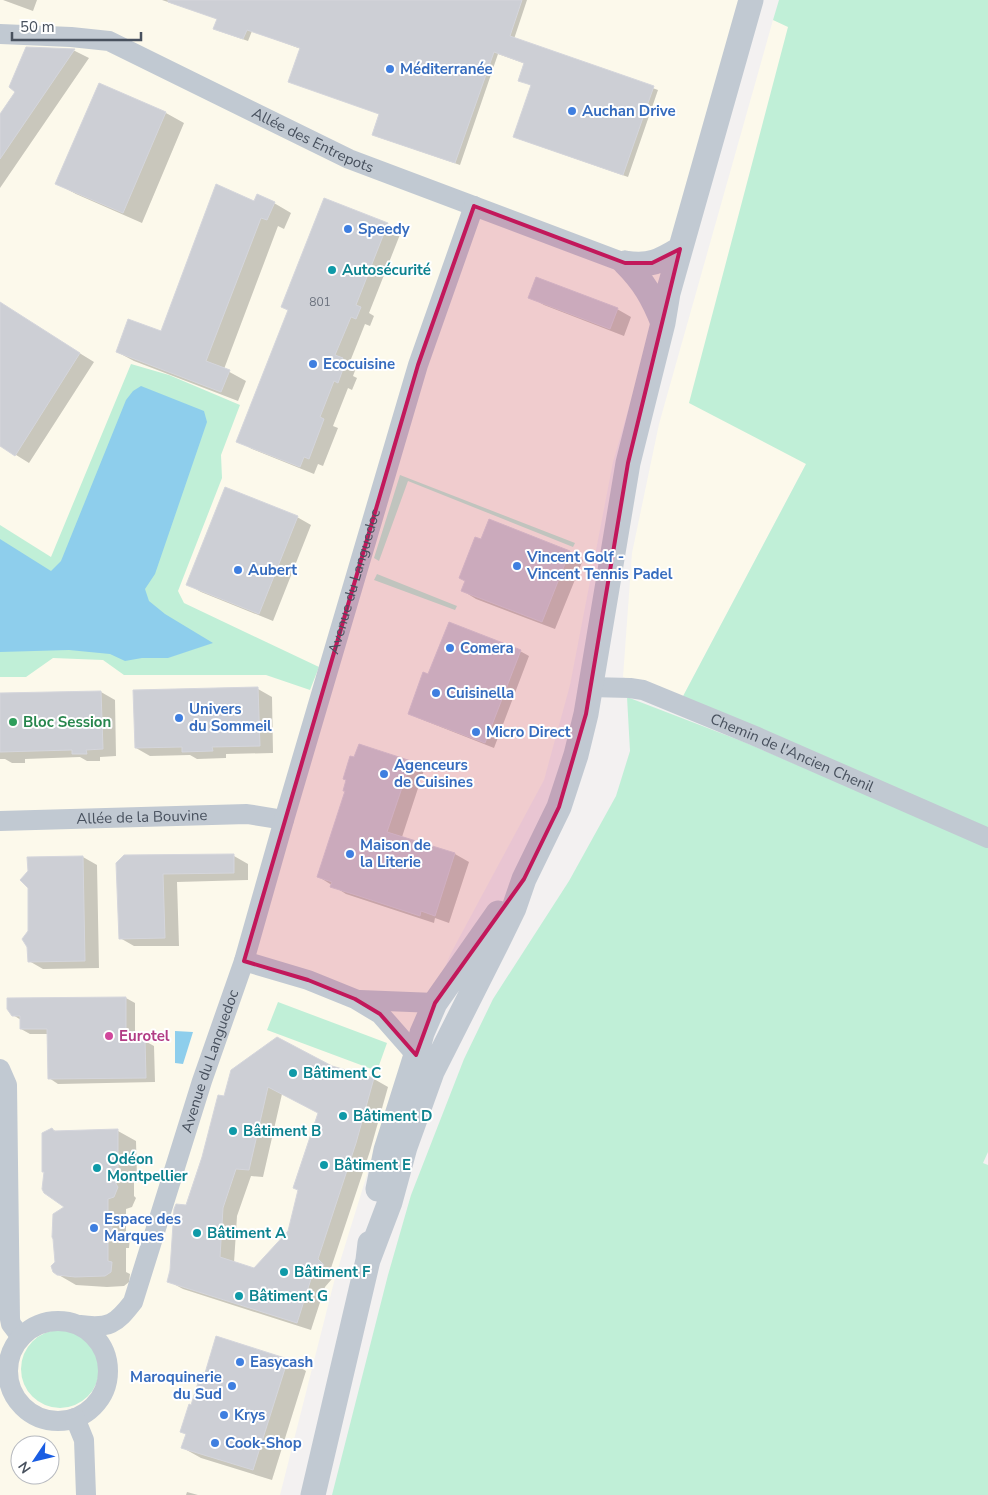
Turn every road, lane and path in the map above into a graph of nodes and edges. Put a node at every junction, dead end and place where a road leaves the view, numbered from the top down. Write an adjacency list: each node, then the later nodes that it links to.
1 (751, 0): 5 (street)
2 (766, 0): 7 (street)
3 (0, 34): 4 (street, Allée des Entrepots)
4 (474, 206): 6 (street, Allée des Entrepots); 9 (street, Avenue du Languedoc)
5 (680, 249): 6 (street); 7 (street)
6 (633, 264): 7 (street)
7 (666, 308): 8 (street)
8 (590, 687): 11 (street, Chemin de l'Ancien Chenil); 12 (street)
9 (284, 820): 10 (street, Allée de la Bouvine); 13 (street, Avenue du Languedoc)
10 (0, 821)
11 (988, 838)
12 (524, 879): 15 (street); 16 (street)
13 (244, 961): 14 (street); 22 (street, Avenue du Languedoc)
14 (355, 999): 15 (street); 18 (street)
15 (435, 1003): 17 (street); 18 (street)
16 (460, 1015): 17 (street); 20 (street)
17 (431, 1035): 18 (street); 20 (street)
18 (416, 1055): 21 (street)
19 (0, 1069): 23 (street)
20 (405, 1147): 21 (street)
21 (368, 1260): 27 (street)
22 (80, 1325): 23 (street); 25 (street)
23 (21, 1337): 24 (street)
24 (4, 1373): 25 (street)
25 (75, 1418): 26 (street)
26 (86, 1495)
27 (312, 1495)

